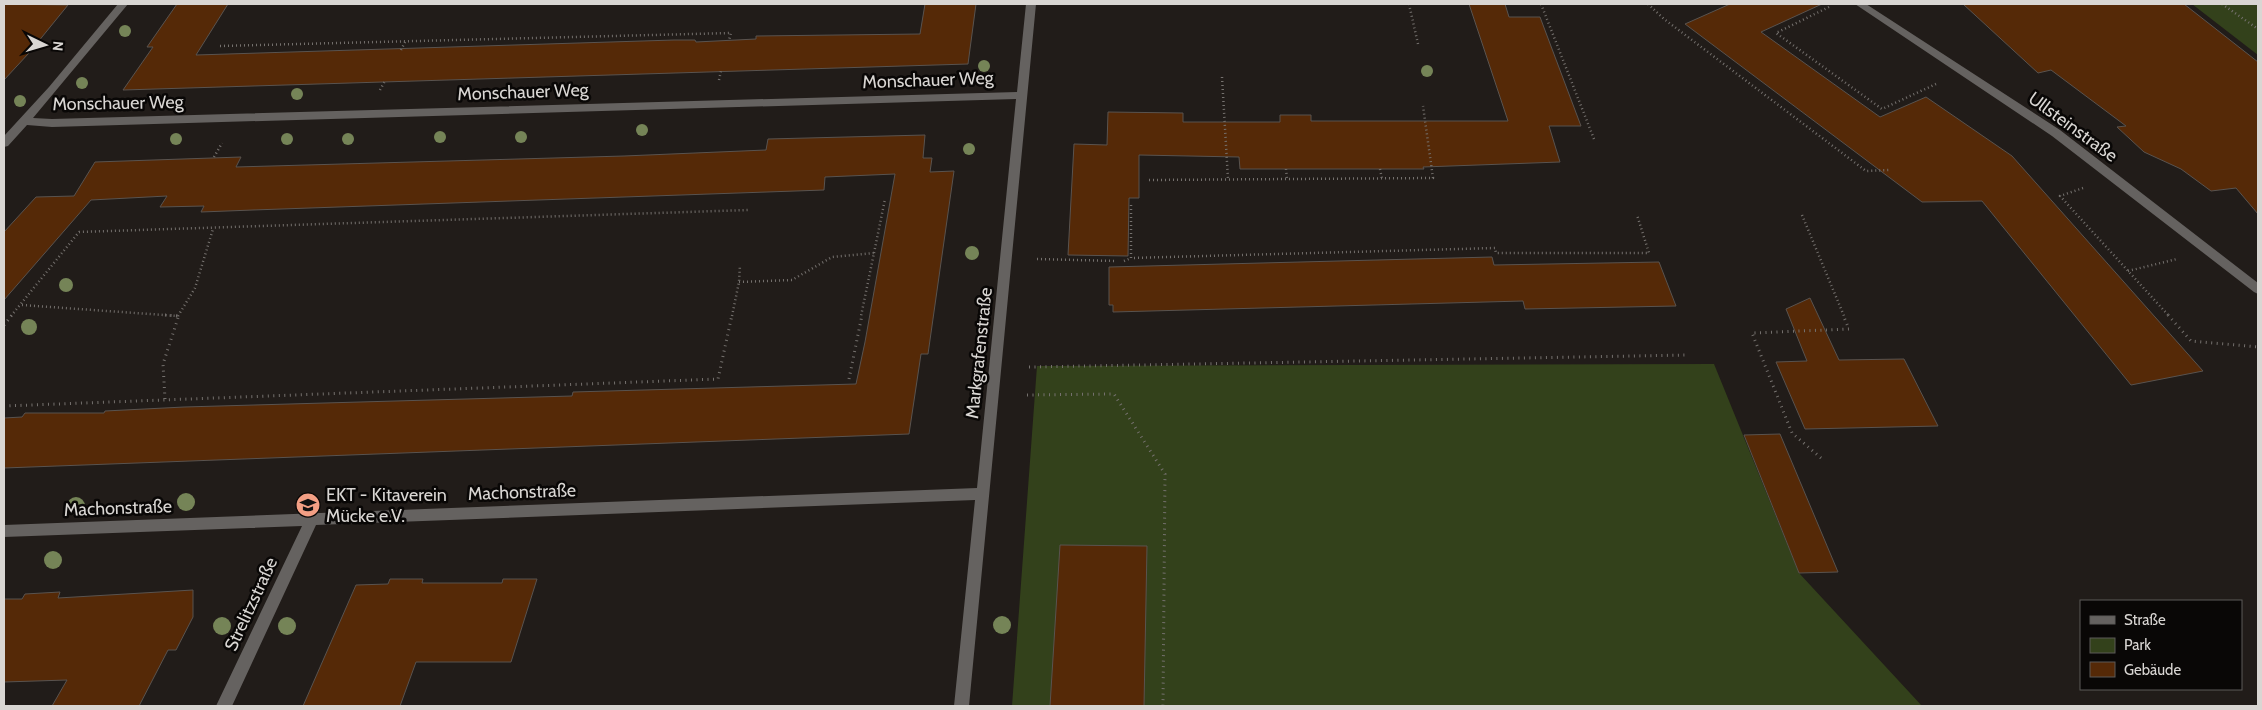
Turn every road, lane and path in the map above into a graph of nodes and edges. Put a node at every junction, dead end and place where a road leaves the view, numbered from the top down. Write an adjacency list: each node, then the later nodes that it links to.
1 (123, 4): 19 (street)
2 (1031, 4): 17 (street, Markgrafenstraße)
3 (1409, 4): 12 (path)
4 (1541, 4): 20 (path)
5 (1648, 4): 26 (path)
6 (1860, 4): 47 (street, Ullsteinstraße)
7 (2222, 4): 9 (path)
8 (1829, 7): 16 (path)
9 (2258, 29)
10 (729, 40): 11 (path)
11 (406, 41): 13 (path); 14 (path)
12 (1418, 44)
13 (220, 46)
14 (401, 50)
15 (1222, 77): 27 (path)
16 (1942, 81)
17 (1022, 95): 19 (street, Monschauer Weg); 59 (street, Markgrafenstraße)
18 (1423, 106): 29 (path)
19 (25, 121): 21 (street)
20 (1594, 139)
21 (4, 142)
22 (223, 142): 23 (path)
23 (214, 158)
24 (1286, 169): 28 (path)
25 (1380, 169): 29 (path)
26 (1890, 170)
27 (1228, 179): 28 (path); 30 (path)
28 (1287, 179): 29 (path)
29 (1382, 179)
30 (1150, 180)
31 (2088, 186): 45 (path)
32 (885, 199): 38 (path)
33 (1131, 205): 39 (path)
34 (748, 210): 37 (path)
35 (1637, 214): 39 (path)
36 (1802, 215): 58 (path)
37 (213, 229): 48 (path); 49 (path)
38 (874, 253): 46 (path); 54 (path)
39 (1131, 258): 43 (path)
40 (2180, 258): 45 (path)
41 (1037, 259): 42 (path)
42 (1115, 261)
43 (1124, 261)
44 (740, 264): 46 (path)
45 (2127, 271): 51 (path)
46 (739, 282): 56 (path)
47 (2258, 289)
48 (21, 305): 49 (path); 50 (path)
49 (178, 316): 56 (path)
50 (4, 325)
51 (2258, 347)
52 (1688, 355): 53 (path)
53 (1029, 367)
54 (849, 379)
55 (1027, 395): 64 (path)
56 (166, 400): 57 (path)
57 (4, 406)
58 (1821, 458)
59 (982, 494): 60 (street, Machonstraße); 63 (street, Markgrafenstraße)
60 (312, 519): 61 (street, Machonstraße); 62 (street, Strelitzstraße)
61 (4, 531)
62 (224, 706)
63 (962, 706)
64 (1163, 706)

